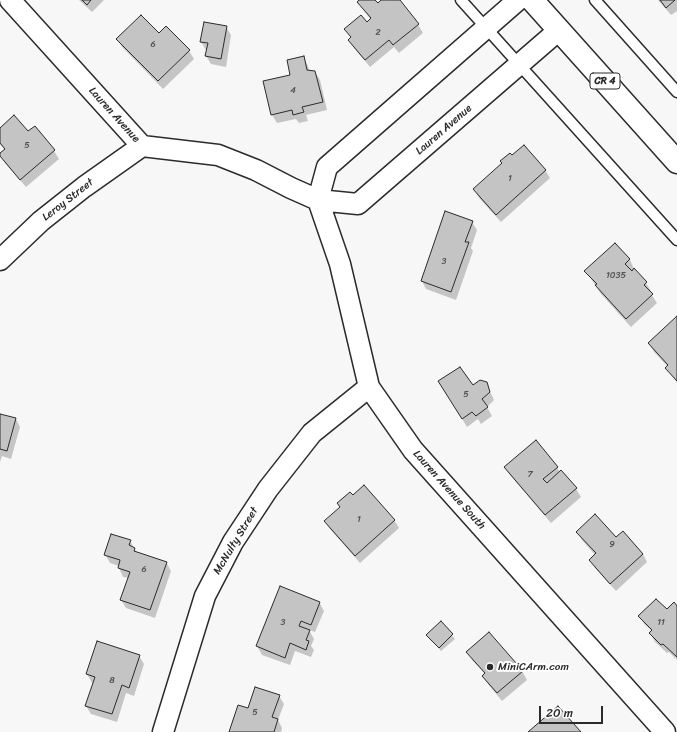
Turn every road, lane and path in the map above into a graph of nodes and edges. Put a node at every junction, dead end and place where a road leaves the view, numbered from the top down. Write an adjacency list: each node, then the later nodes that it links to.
1 (10, 0): 10 (street, Lauren Avenue)
2 (461, 0): 6 (lane)
3 (518, 0): 6 (street)
4 (532, 0): 7 (main road, CR 4)
5 (595, 0): 9 (lane)
6 (486, 28): 8 (lane); 12 (street)
7 (559, 30): 8 (street, Lauren Avenue); 11 (main road, CR 4)
8 (520, 65): 12 (street, Lauren Avenue); 13 (lane)
9 (677, 92)
10 (142, 146): 12 (street, Lauren Avenue); 14 (street, Leroy Street)
11 (677, 162)
12 (318, 200): 15 (street, Lauren Avenue South)
13 (677, 240)
14 (0, 260)
15 (369, 387): 16 (street, McNulty Street); 17 (street, Lauren Avenue South)
16 (163, 732)
17 (665, 732)

